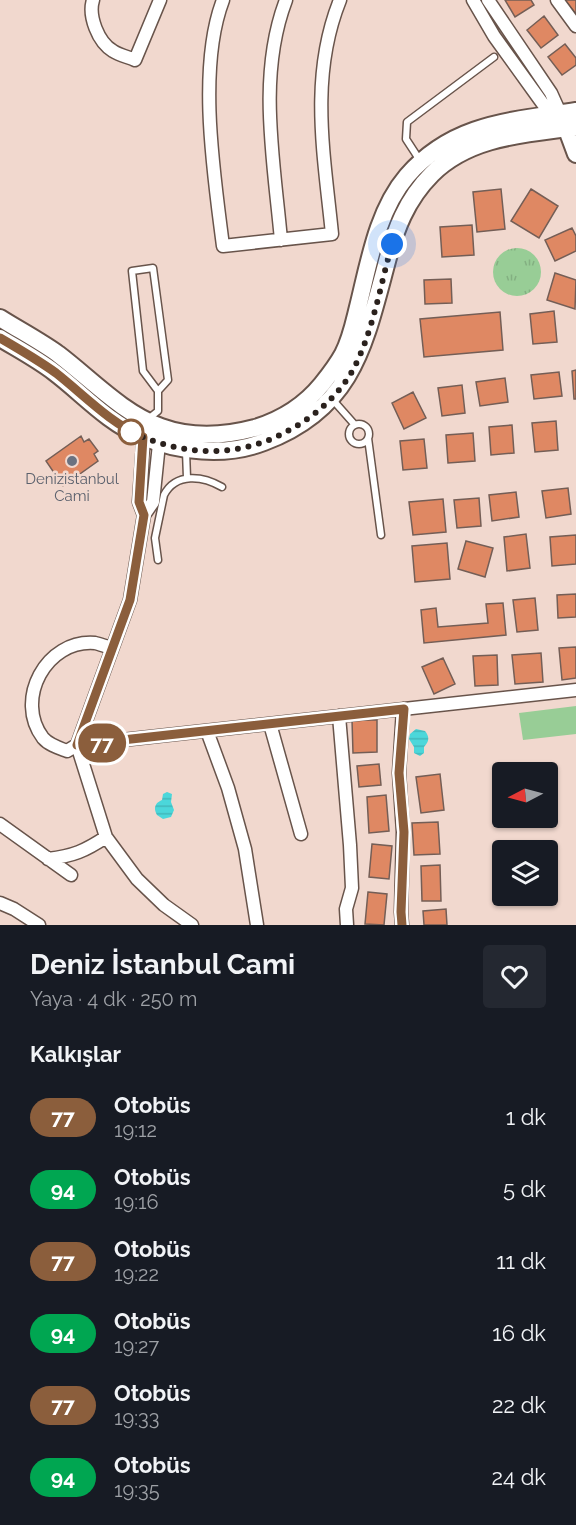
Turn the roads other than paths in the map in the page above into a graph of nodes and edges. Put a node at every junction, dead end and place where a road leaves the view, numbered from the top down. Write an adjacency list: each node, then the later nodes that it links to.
1 (93, 0): 2 (street)
2 (160, 0)
3 (223, 0): 14 (street)
4 (286, 0): 14 (street)
5 (340, 0): 14 (street)
6 (473, 0): 11 (street)
7 (488, 0): 11 (street)
8 (557, 0): 9 (street)
9 (576, 26)
10 (494, 57): 13 (lane)
11 (570, 120): 12 (street); 13 (street); 18 (street)
12 (576, 154)
13 (421, 162): 22 (street)
14 (281, 240)
15 (0, 318): 20 (street)
16 (0, 338): 20 (street)
17 (158, 391): 17 (lane); 20 (lane)
18 (332, 398): 19 (lane); 22 (street)
19 (355, 425): 21 (lane); 21 (lane)
20 (153, 428): 22 (street); 27 (street)
21 (368, 438): 25 (lane)
22 (186, 441): 23 (lane)
23 (187, 478): 24 (lane); 26 (lane)
24 (222, 487)
25 (381, 535)
26 (158, 560)
27 (112, 648): 33 (street); 33 (street)
28 (576, 690): 29 (street)
29 (404, 709): 30 (street); 44 (street)
30 (339, 716): 31 (street); 43 (street)
31 (270, 724): 32 (street); 35 (street)
32 (207, 731): 33 (street); 42 (street)
33 (77, 745): 36 (street)
34 (0, 824): 37 (street)
35 (301, 834)
36 (106, 837): 37 (street); 41 (street)
37 (48, 859): 38 (street)
38 (71, 875)
39 (0, 903): 40 (street)
40 (39, 925)
41 (192, 925)
42 (257, 925)
43 (347, 925)
44 (402, 925)

